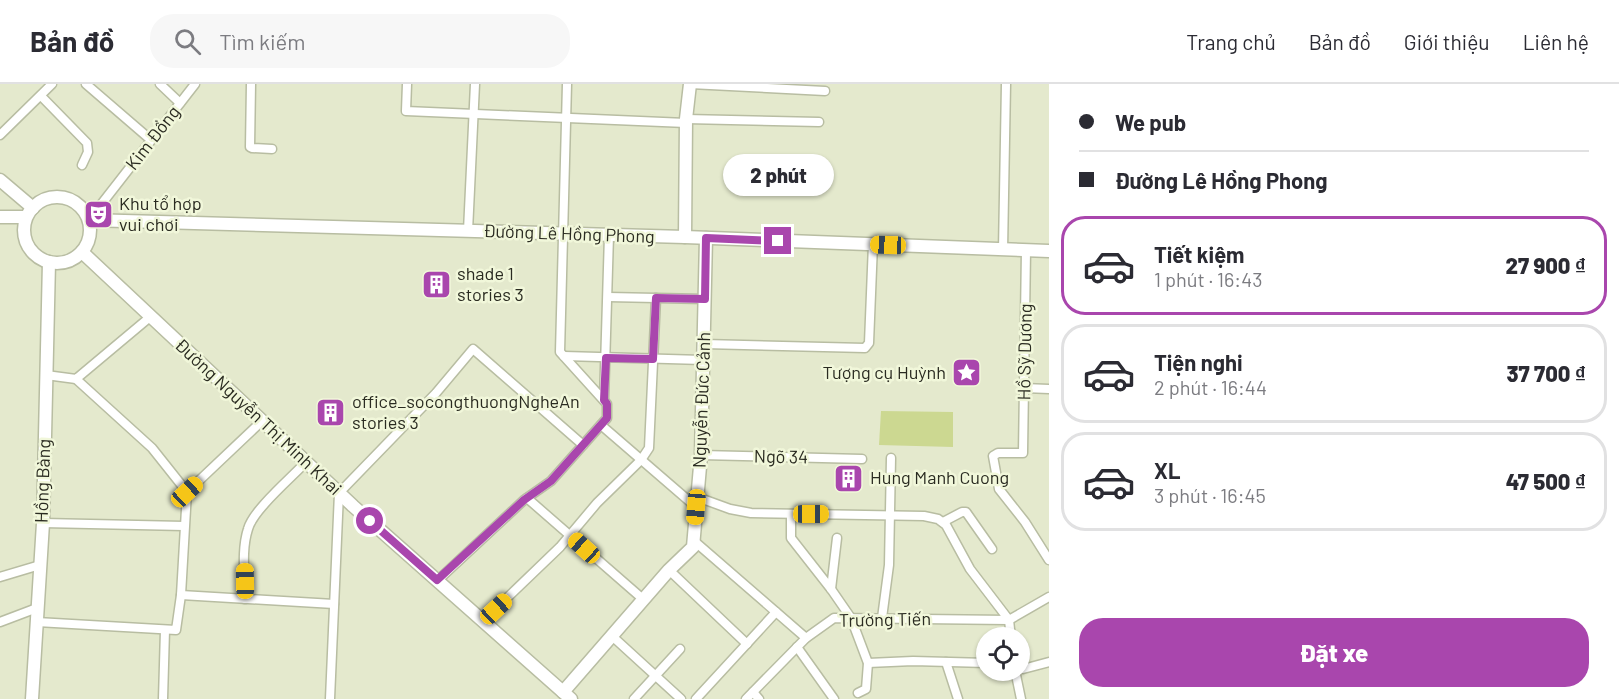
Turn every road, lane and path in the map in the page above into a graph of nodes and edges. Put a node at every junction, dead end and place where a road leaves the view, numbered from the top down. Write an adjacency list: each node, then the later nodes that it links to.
1 (52, 84): 12 (street)
2 (86, 84): 19 (street)
3 (160, 84): 13 (street)
4 (195, 84): 13 (street, Kim Đồng)
5 (251, 84): 20 (street)
6 (407, 84): 14 (street)
7 (476, 84): 14 (street)
8 (567, 84): 15 (street)
9 (690, 84): 11 (street); 16 (main road)
10 (1006, 84): 32 (street)
11 (825, 91)
12 (41, 96): 18 (street); 21 (street)
13 (180, 103): 19 (street, Kim Đồng)
14 (474, 115): 15 (street); 26 (street)
15 (566, 118): 16 (street); 27 (street)
16 (686, 121): 17 (street); 29 (main road)
17 (819, 122)
18 (0, 135)
19 (151, 140): 25 (street, Kim Đồng)
20 (272, 149)
21 (82, 165)
22 (0, 180): 23 (main road)
23 (30, 213): 24 (main road); 25 (main road); 36 (main road)
24 (0, 217)
25 (89, 220): 26 (main road, Đường Lê Hồng Phong); 35 (main road)
26 (468, 231): 27 (main road, Đường Lê Hồng Phong)
27 (562, 234): 28 (main road, Đường Lê Hồng Phong); 42 (street)
28 (609, 235): 29 (main road, Đường Lê Hồng Phong); 37 (street)
29 (685, 237): 30 (main road, Đường Lê Hồng Phong)
30 (706, 238): 31 (main road, Đường Lê Hồng Phong); 39 (main road, Nguyễn Đức Cảnh)
31 (873, 244): 32 (main road, Đường Lê Hồng Phong); 41 (street)
32 (1003, 250): 33 (main road, Đường Lê Hồng Phong)
33 (1026, 250): 34 (main road, Đường Lê Hồng Phong); 48 (street, Hồ Sỹ Dương)
34 (1049, 251)
35 (82, 252): 36 (main road); 40 (main road, Đường Nguyễn Thị Minh Khai)
36 (49, 262): 46 (main road, Hồng Bàng)
37 (608, 297): 38 (street); 43 (street)
38 (656, 298): 39 (street); 44 (street)
39 (705, 299): 41 (main road, Nguyễn Đức Cảnh)
40 (150, 317): 47 (street); 51 (main road, Đường Nguyễn Thị Minh Khai)
41 (704, 344): 45 (main road, Nguyễn Đức Cảnh)
42 (564, 356): 43 (street); 50 (street)
43 (606, 358): 44 (street); 50 (street)
44 (653, 359): 45 (street); 56 (street)
45 (703, 360): 54 (main road, Nguyễn Đức Cảnh)
46 (46, 375): 47 (street); 66 (main road, Hồng Bàng)
47 (76, 379): 59 (street)
48 (1024, 388): 49 (street); 72 (street, Hồ Sỹ Dương)
49 (1049, 389)
50 (604, 400): 52 (street)
51 (262, 421): 58 (main road, Đường Nguyễn Thị Minh Khai); 59 (street)
52 (601, 425): 53 (street); 56 (street)
53 (583, 446): 60 (street); 61 (street)
54 (701, 455): 57 (street, Ngõ 34); 62 (main road, Nguyễn Đức Cảnh)
55 (891, 458): 64 (street)
56 (641, 459): 62 (street); 68 (street)
57 (862, 459)
58 (306, 462): 60 (main road, Đường Nguyễn Thị Minh Khai); 80 (street)
59 (187, 492): 67 (street)
60 (339, 493): 76 (main road, Đường Nguyễn Thị Minh Khai); 82 (street)
61 (527, 498): 68 (street); 76 (street)
62 (697, 502): 63 (street); 70 (main road, Nguyễn Đức Cảnh)
63 (791, 514): 64 (street); 77 (street)
64 (890, 515): 65 (street); 86 (street)
65 (943, 522): 71 (street); 87 (street)
66 (43, 523): 67 (street); 73 (main road, Hồng Bàng)
67 (184, 526): 78 (street)
68 (570, 535): 81 (street); 88 (street)
69 (837, 538): 77 (street)
70 (693, 540): 74 (main road); 84 (street)
71 (992, 549)
72 (1049, 560)
73 (40, 565): 75 (street); 83 (main road, Hồng Bàng)
74 (669, 570): 81 (main road); 95 (street)
75 (0, 577)
76 (437, 580): 88 (main road, Đường Nguyễn Thị Minh Khai)
77 (831, 589): 85 (street)
78 (181, 595): 80 (street); 92 (street)
79 (1049, 597): 87 (street)
80 (245, 599): 82 (street)
81 (644, 600): 93 (main road)
82 (334, 604): 110 (street)
83 (37, 608): 89 (street); 90 (main road, Hồng Bàng)
84 (776, 612): 94 (street); 95 (street)
85 (851, 618): 86 (street, Trường Tiến); 94 (street, Trường Tiến); 100 (street)
86 (882, 618): 87 (street, Trường Tiến)
87 (1009, 620): 91 (street)
88 (483, 621): 106 (main road, Đường Nguyễn Thị Minh Khai)
89 (0, 622)
90 (36, 622): 92 (street); 108 (main road, Hồng Bàng)
91 (1010, 627)
92 (165, 630): 109 (street)
93 (612, 636): 103 (street); 106 (main road)
94 (806, 638): 96 (street, Trường Tiến)
95 (747, 644): 113 (street)
96 (797, 647): 107 (street, Trường Tiến); 114 (street)
97 (680, 649): 103 (street)
98 (946, 662): 100 (street); 101 (street); 115 (street)
99 (1049, 662): 102 (street)
100 (868, 663): 105 (street)
101 (976, 663)
102 (1030, 667)
103 (656, 675): 111 (street); 112 (street)
104 (1017, 681): 116 (street)
105 (858, 693)
106 (567, 695)
107 (752, 697)
108 (32, 699)
109 (163, 699)
110 (330, 699)
111 (634, 699)
112 (681, 699)
113 (696, 699)
114 (834, 699)
115 (958, 699)
116 (1021, 699)

